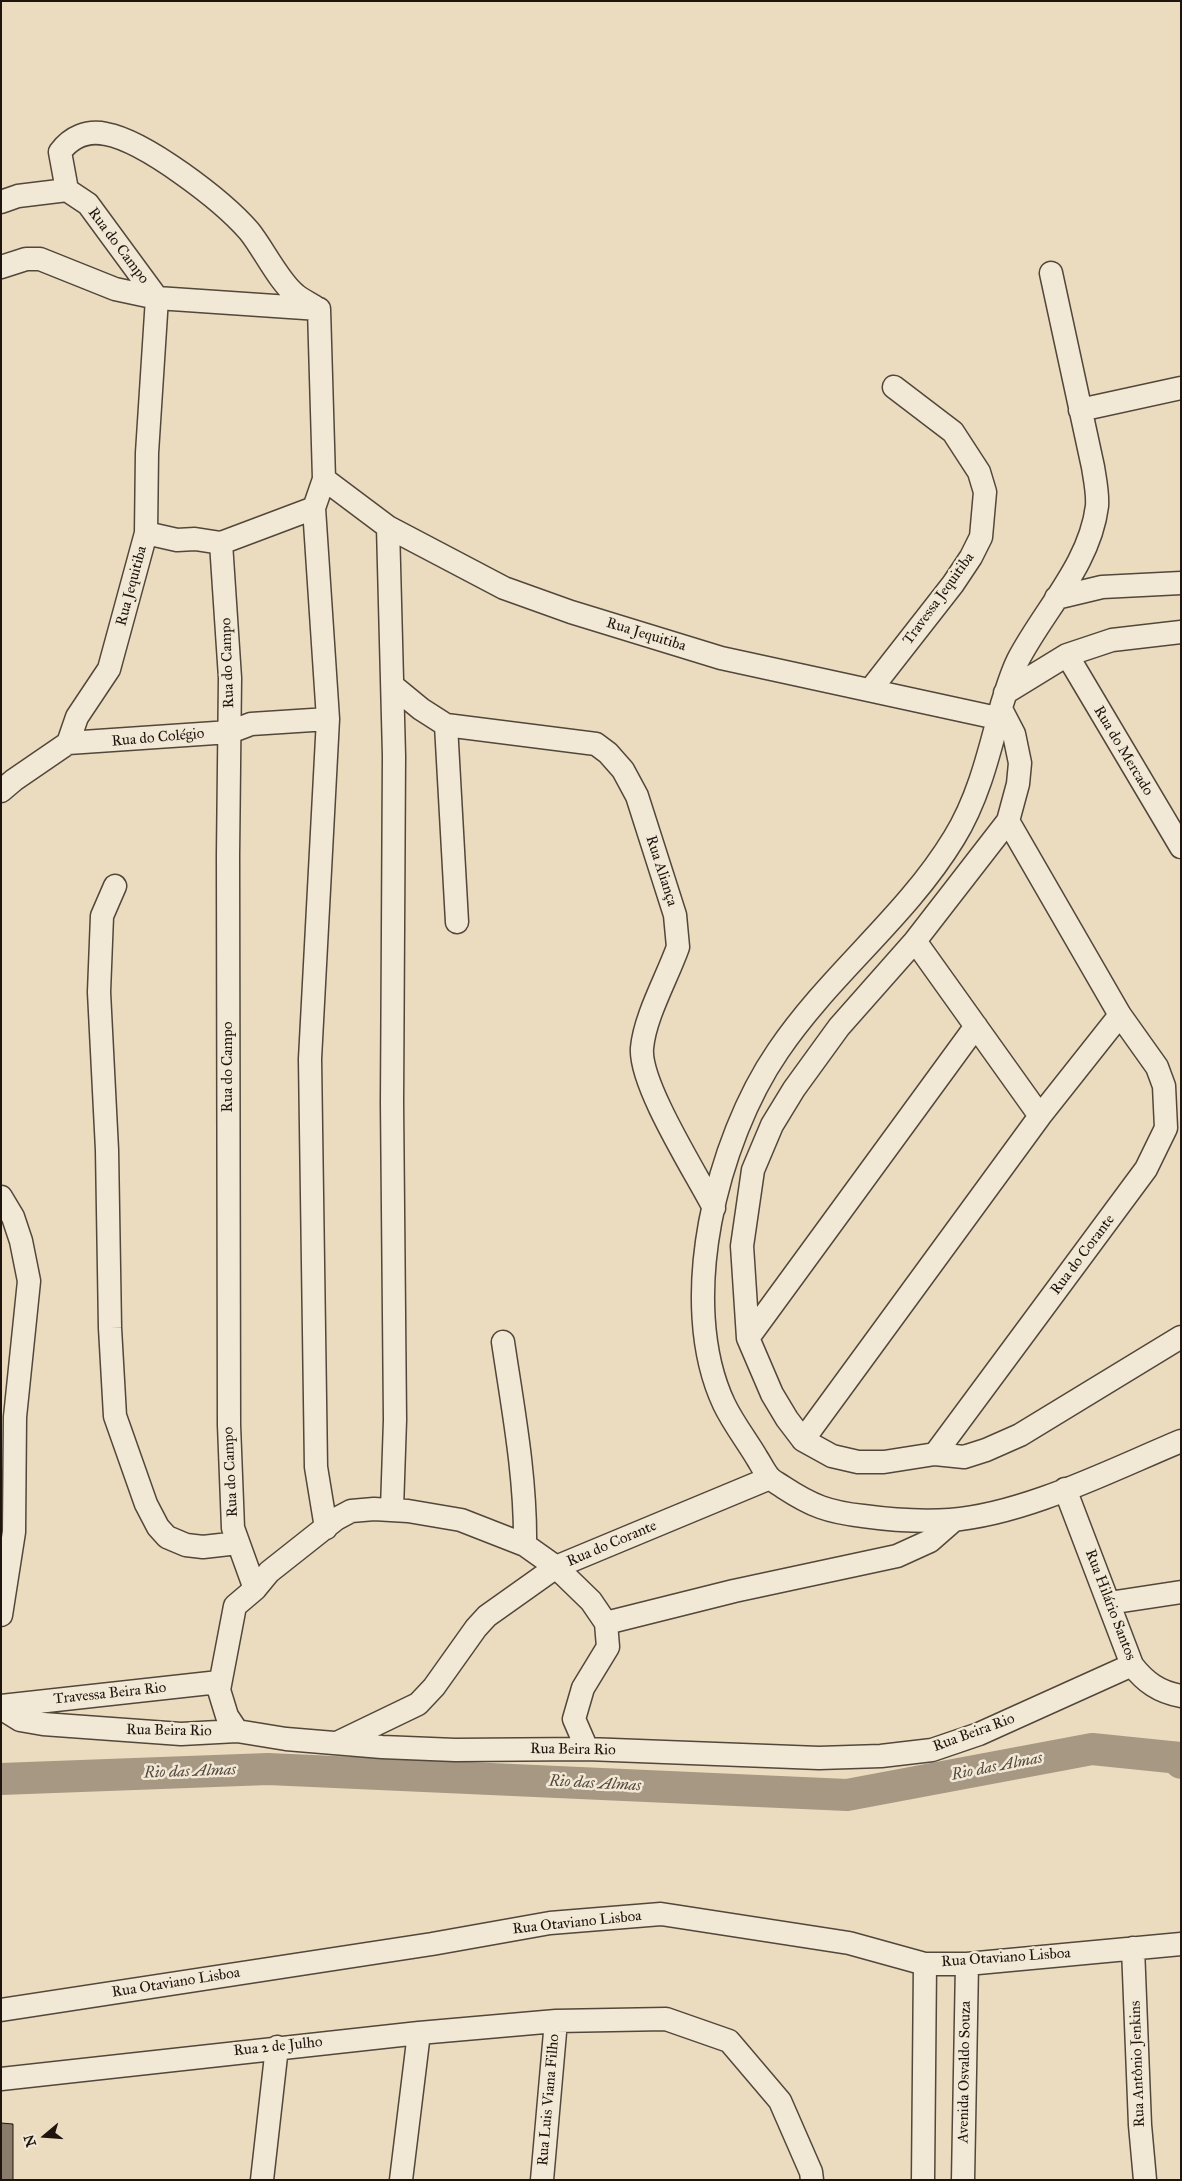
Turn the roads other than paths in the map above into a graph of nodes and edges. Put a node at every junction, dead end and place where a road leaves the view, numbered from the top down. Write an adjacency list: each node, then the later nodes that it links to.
1 (67, 190): 2 (street); 5 (street, Rua do Campo); 6 (street)
2 (1, 202)
3 (1, 267): 5 (street)
4 (1052, 273): 9 (street)
5 (157, 298): 6 (street); 13 (street, Rua do Campo)
6 (319, 310): 10 (street)
7 (894, 388): 20 (street, Travessa Jequitiba)
8 (1181, 388): 9 (street)
9 (1080, 410): 16 (street)
10 (324, 479): 11 (street); 12 (street, Rua Jequitiba)
11 (314, 508): 14 (street, Rua Jequitiba); 22 (street)
12 (388, 527): 19 (street); 20 (street, Rua Jequitiba)
13 (146, 532): 14 (street, Rua Jequitiba); 25 (street, Rua Jequitiba)
14 (221, 543): 24 (street, Rua do Campo)
15 (1181, 583): 16 (street)
16 (1056, 598): 21 (street)
17 (1181, 632): 18 (street)
18 (1067, 655): 21 (street); 28 (street, Rua do Mercado)
19 (392, 686): 23 (street, Rua Aliança); 45 (street)
20 (871, 690): 21 (street, Rua Jequitiba)
21 (1001, 707): 27 (street); 36 (street)
22 (328, 718): 24 (street, Rua do Colégio); 47 (street)
23 (446, 724): 30 (street); 36 (street, Rua Aliança)
24 (230, 732): 25 (street, Rua do Colégio); 48 (street, Rua do Campo)
25 (68, 743): 26 (street)
26 (1, 791)
27 (1008, 821): 31 (street); 32 (street, Rua do Corante)
28 (1181, 846)
29 (115, 886): 48 (street)
30 (457, 922)
31 (915, 941): 33 (street); 38 (street)
32 (1120, 1015): 34 (street); 42 (street, Rua do Corante)
33 (976, 1026): 34 (street); 38 (street)
34 (1040, 1116): 40 (street)
35 (1, 1197): 54 (street)
36 (714, 1208): 43 (street)
37 (1181, 1337): 42 (street)
38 (748, 1338): 40 (street)
39 (503, 1342): 49 (street)
40 (803, 1440): 42 (street)
41 (1181, 1441): 44 (street)
42 (935, 1454)
43 (770, 1478): 46 (street); 50 (street, Rua do Corante)
44 (1066, 1489): 46 (street); 53 (street, Rua Hilário Santos)
45 (392, 1509): 47 (street, Rua do Corante); 49 (street, Rua do Corante)
46 (954, 1520): 55 (street)
47 (326, 1528): 51 (street, Rua do Corante)
48 (238, 1543): 51 (street, Rua do Campo)
49 (525, 1545): 50 (street, Rua do Corante)
50 (556, 1567): 55 (street); 61 (street)
51 (255, 1589): 57 (street, Rua do Corante)
52 (1181, 1592): 53 (street)
53 (1109, 1603): 56 (street, Rua Hilário Santos)
54 (1, 1615)
55 (606, 1623): 62 (street)
56 (1132, 1665): 58 (street, Rua Hilário Santos); 62 (street, Rua Beira Rio)
57 (219, 1682): 59 (street, Travessa Beira Rio); 60 (street, Rua do Corante)
58 (1181, 1696)
59 (1, 1707): 60 (street, Rua Beira Rio)
60 (237, 1731): 61 (street, Rua Beira Rio)
61 (337, 1743): 62 (street, Rua Beira Rio)
62 (587, 1749)
63 (1181, 1944): 64 (street, Rua Otaviano Lisboa)
64 (1143, 1946): 66 (street, Rua Otaviano Lisboa); 78 (street, Rua Antônio Jenkins)
65 (925, 1964): 66 (street, Rua Otaviano Lisboa); 67 (street, Rua Otaviano Lisboa); 76 (street)
66 (966, 1964): 77 (street, Avenida Osvaldo Souza)
67 (1, 2010)
68 (556, 2021): 69 (street, Rua 2 de Julho); 74 (street, Rua Luis Viana Filho); 75 (street, Rua 2 de Julho)
69 (420, 2032): 70 (street, Rua 2 de Julho); 73 (street)
70 (277, 2047): 71 (street, Rua 2 de Julho); 72 (street)
71 (1, 2079)
72 (262, 2180)
73 (401, 2180)
74 (542, 2180)
75 (812, 2180)
76 (923, 2180)
77 (963, 2180)
78 (1145, 2180)

